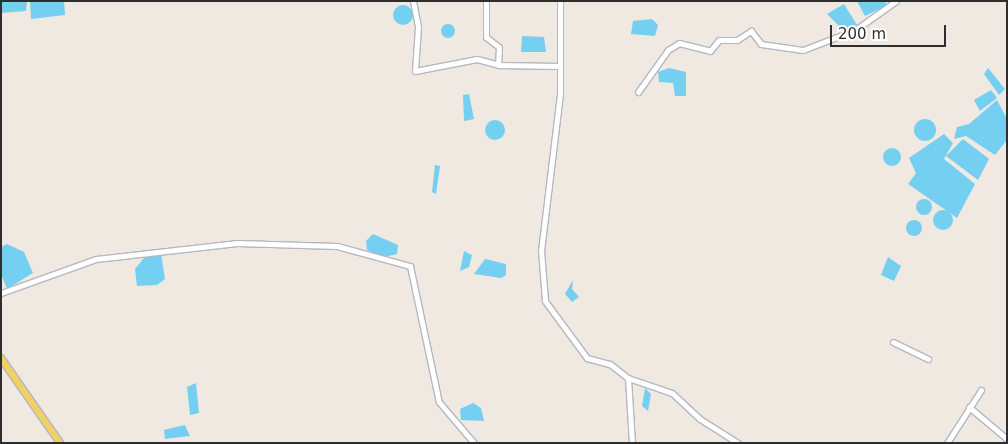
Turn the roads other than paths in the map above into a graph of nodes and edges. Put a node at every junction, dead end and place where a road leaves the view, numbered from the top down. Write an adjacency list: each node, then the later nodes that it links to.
1 (413, 1): 5 (street)
2 (486, 1): 5 (street)
3 (560, 1): 6 (street)
4 (896, 1): 7 (street)
5 (498, 64): 6 (street)
6 (559, 66): 12 (street)
7 (638, 92)
8 (1, 293): 17 (street)
9 (893, 342): 11 (street)
10 (1, 358): 16 (main road)
11 (928, 359)
12 (628, 378): 18 (street); 19 (street)
13 (980, 390): 14 (street)
14 (970, 407): 15 (street); 20 (street)
15 (1007, 439)
16 (60, 443)
17 (474, 443)
18 (632, 443)
19 (738, 443)
20 (946, 443)

